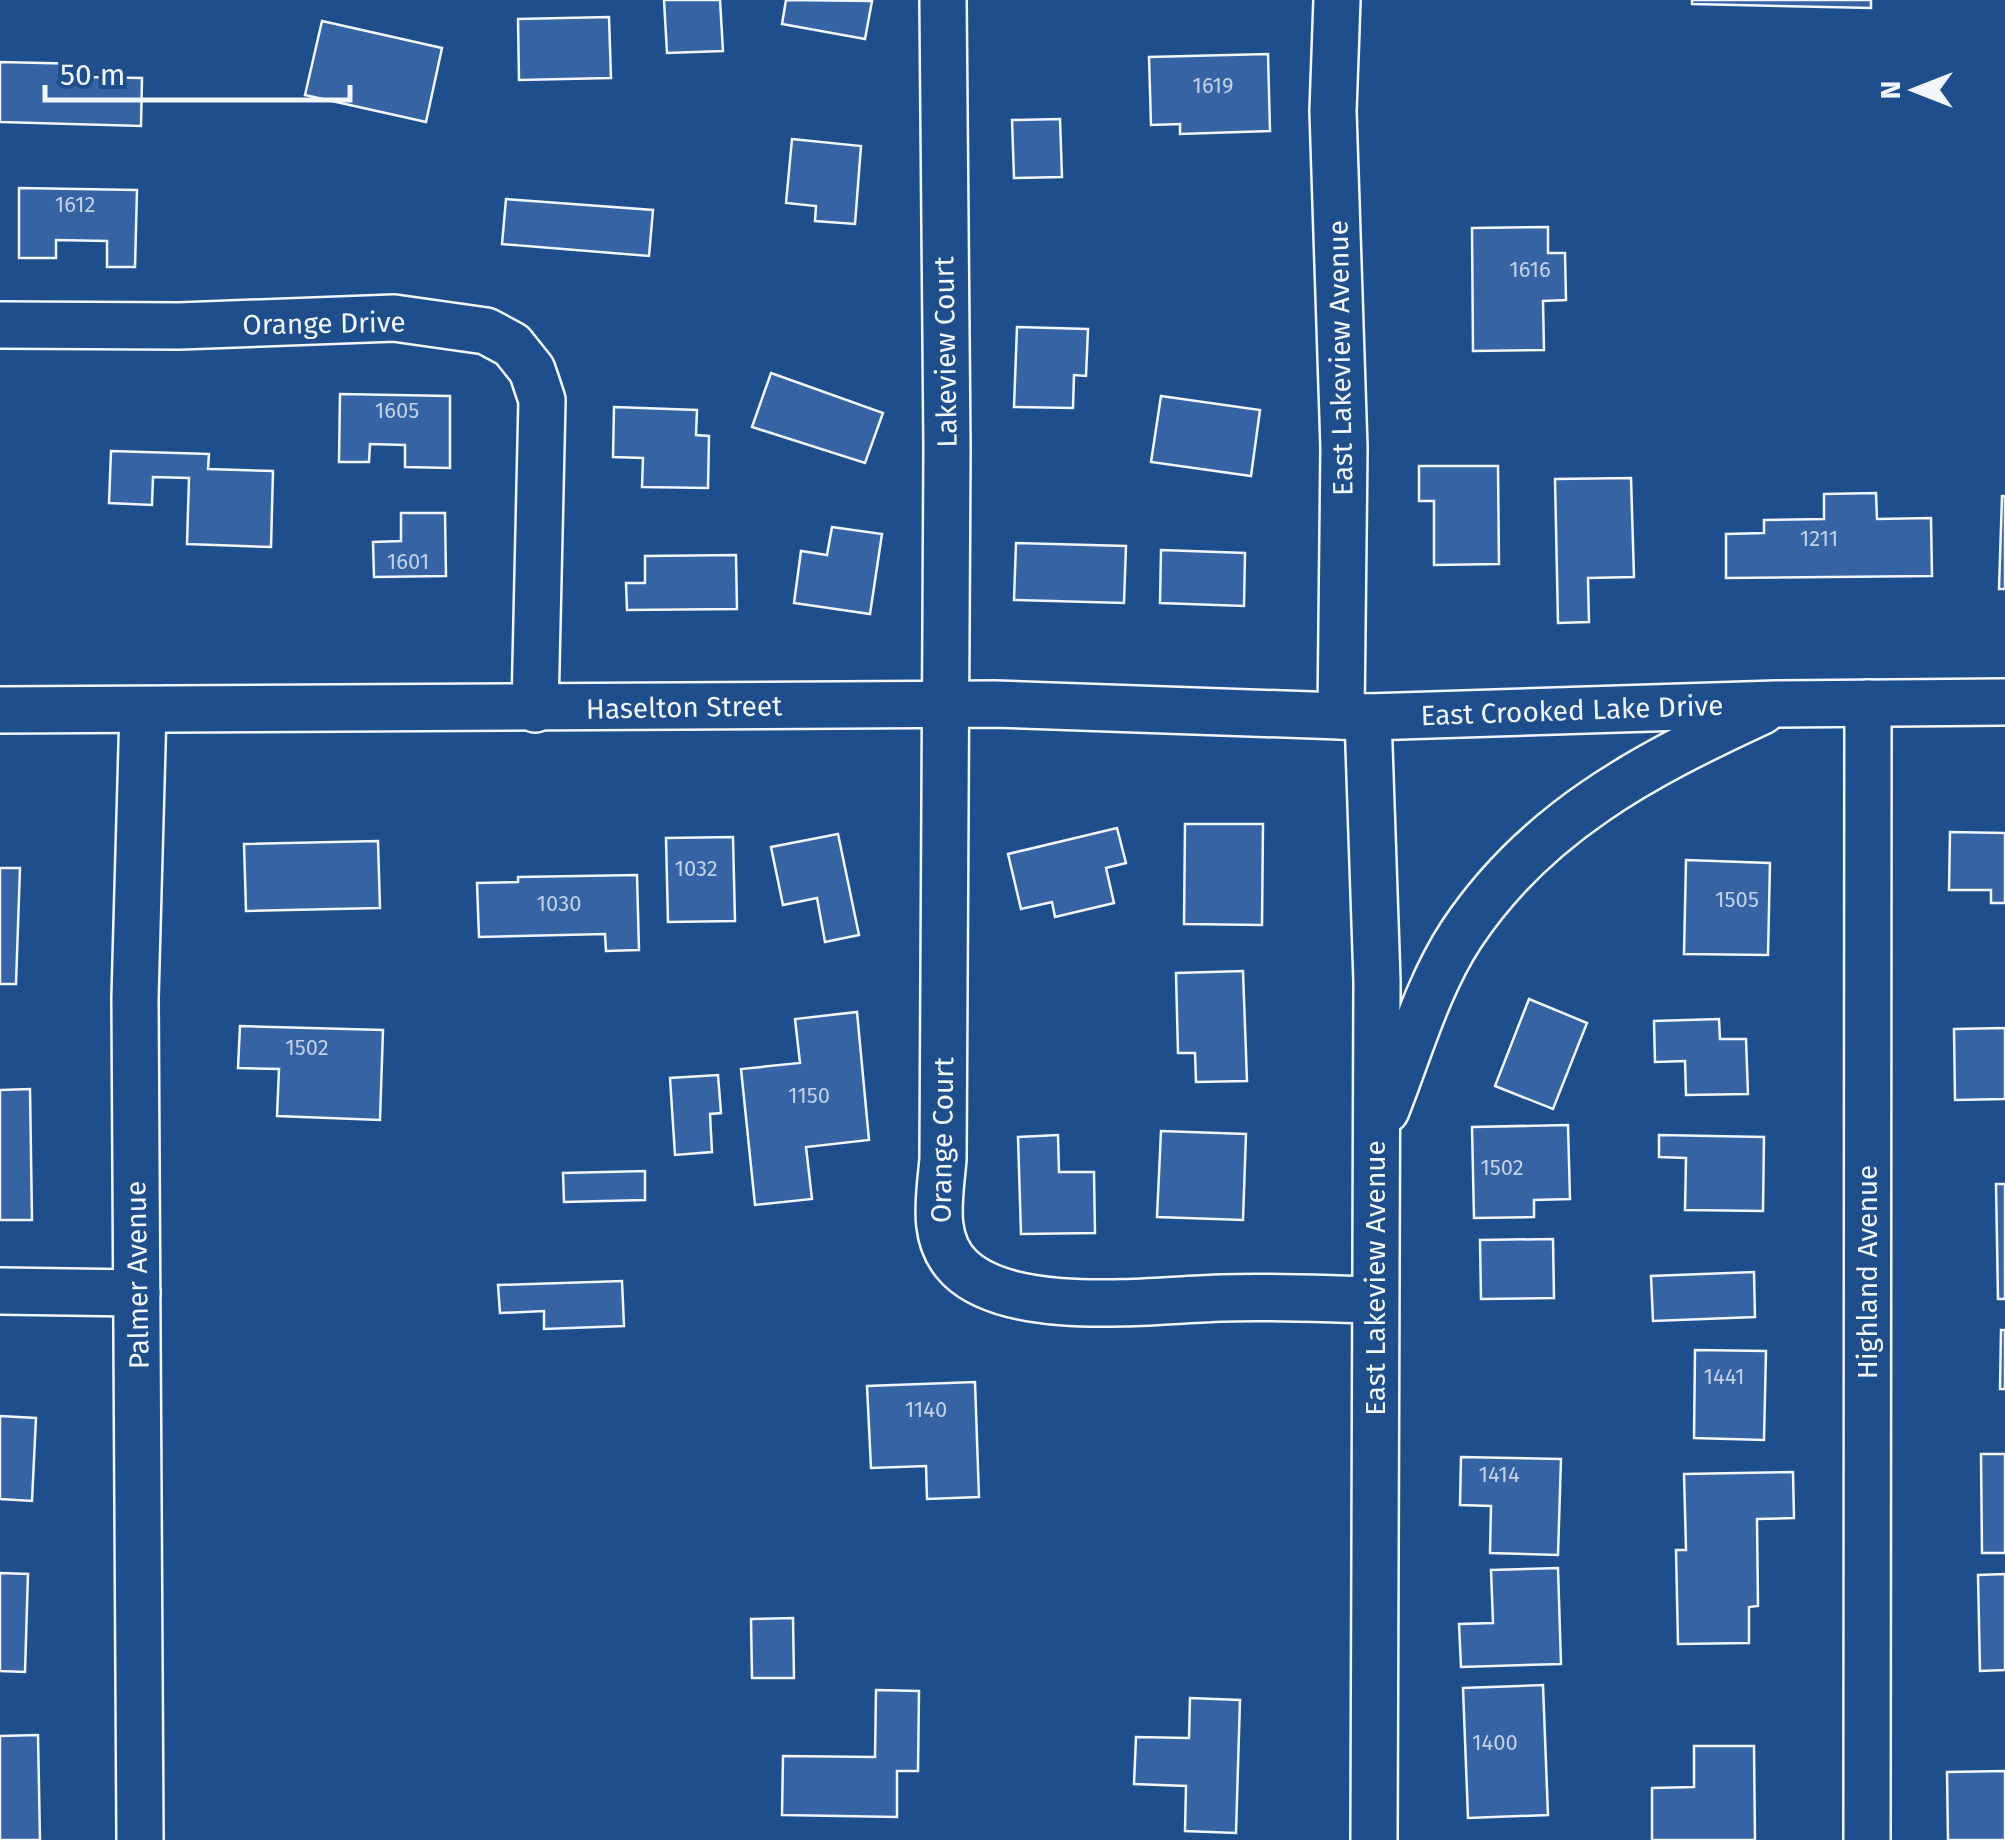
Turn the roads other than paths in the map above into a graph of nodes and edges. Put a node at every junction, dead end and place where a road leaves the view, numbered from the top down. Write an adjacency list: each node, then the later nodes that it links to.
1 (943, 0): 6 (street, Lakeview Court)
2 (1337, 0): 11 (street, East Lakeview Avenue)
3 (0, 326): 8 (street, Orange Drive)
4 (2005, 702): 5 (street, East Crooked Lake Drive)
5 (1868, 703): 7 (street, East Crooked Lake Drive); 18 (street, Highland Avenue)
6 (944, 704): 8 (street, Haselton Street); 11 (street, Haselton Street); 15 (street, Orange Court)
7 (1776, 704): 11 (street, East Crooked Lake Drive); 12 (street, East Crooked Lake Drive)
8 (535, 709): 10 (street, Haselton Street)
9 (0, 710): 10 (street, Haselton Street)
10 (144, 710): 14 (street, Palmer Avenue)
11 (1354, 716): 12 (street, East Lakeview Avenue)
12 (1376, 1135): 15 (street, East Lakeview Avenue)
13 (0, 1291): 14 (street)
14 (137, 1293): 16 (street, Palmer Avenue)
15 (1375, 1300): 17 (street, East Lakeview Avenue)
16 (140, 1840)
17 (1374, 1840)
18 (1867, 1840)

